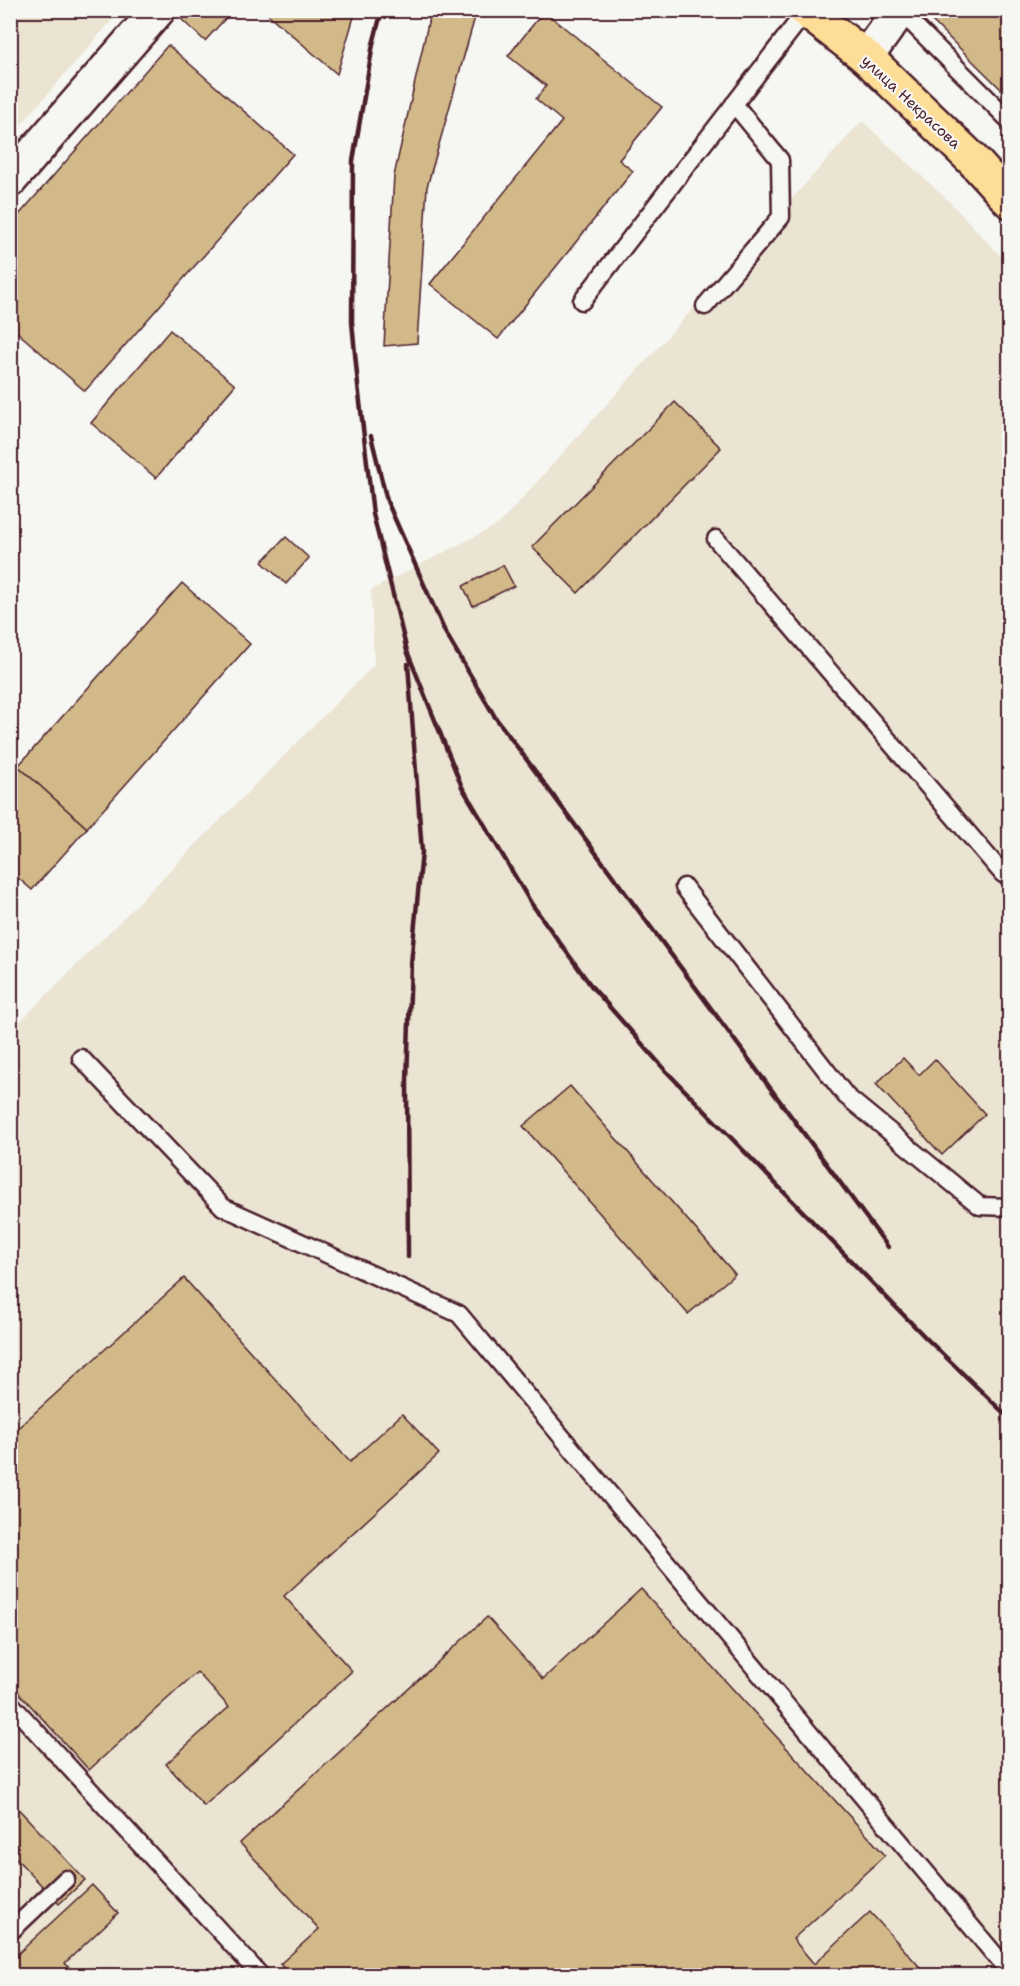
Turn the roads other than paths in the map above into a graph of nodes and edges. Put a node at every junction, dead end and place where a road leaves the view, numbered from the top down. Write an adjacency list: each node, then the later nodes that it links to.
1 (158, 10): 7 (street)
2 (806, 11): 4 (main road, улица Некрасова); 5 (lane)
3 (900, 11): 4 (street); 6 (lane)
4 (866, 57): 8 (main road, улица Некрасова)
5 (734, 104): 9 (lane); 10 (lane)
6 (1010, 121)
7 (10, 180)
8 (1010, 201)
9 (582, 301)
10 (705, 306)
11 (716, 539): 12 (lane)
12 (1010, 874)
13 (684, 887): 15 (lane)
14 (81, 1058): 19 (lane)
15 (1010, 1207)
16 (10, 1703): 20 (lane)
17 (66, 1879): 18 (lane)
18 (10, 1932)
19 (1010, 1973)
20 (261, 1976)

